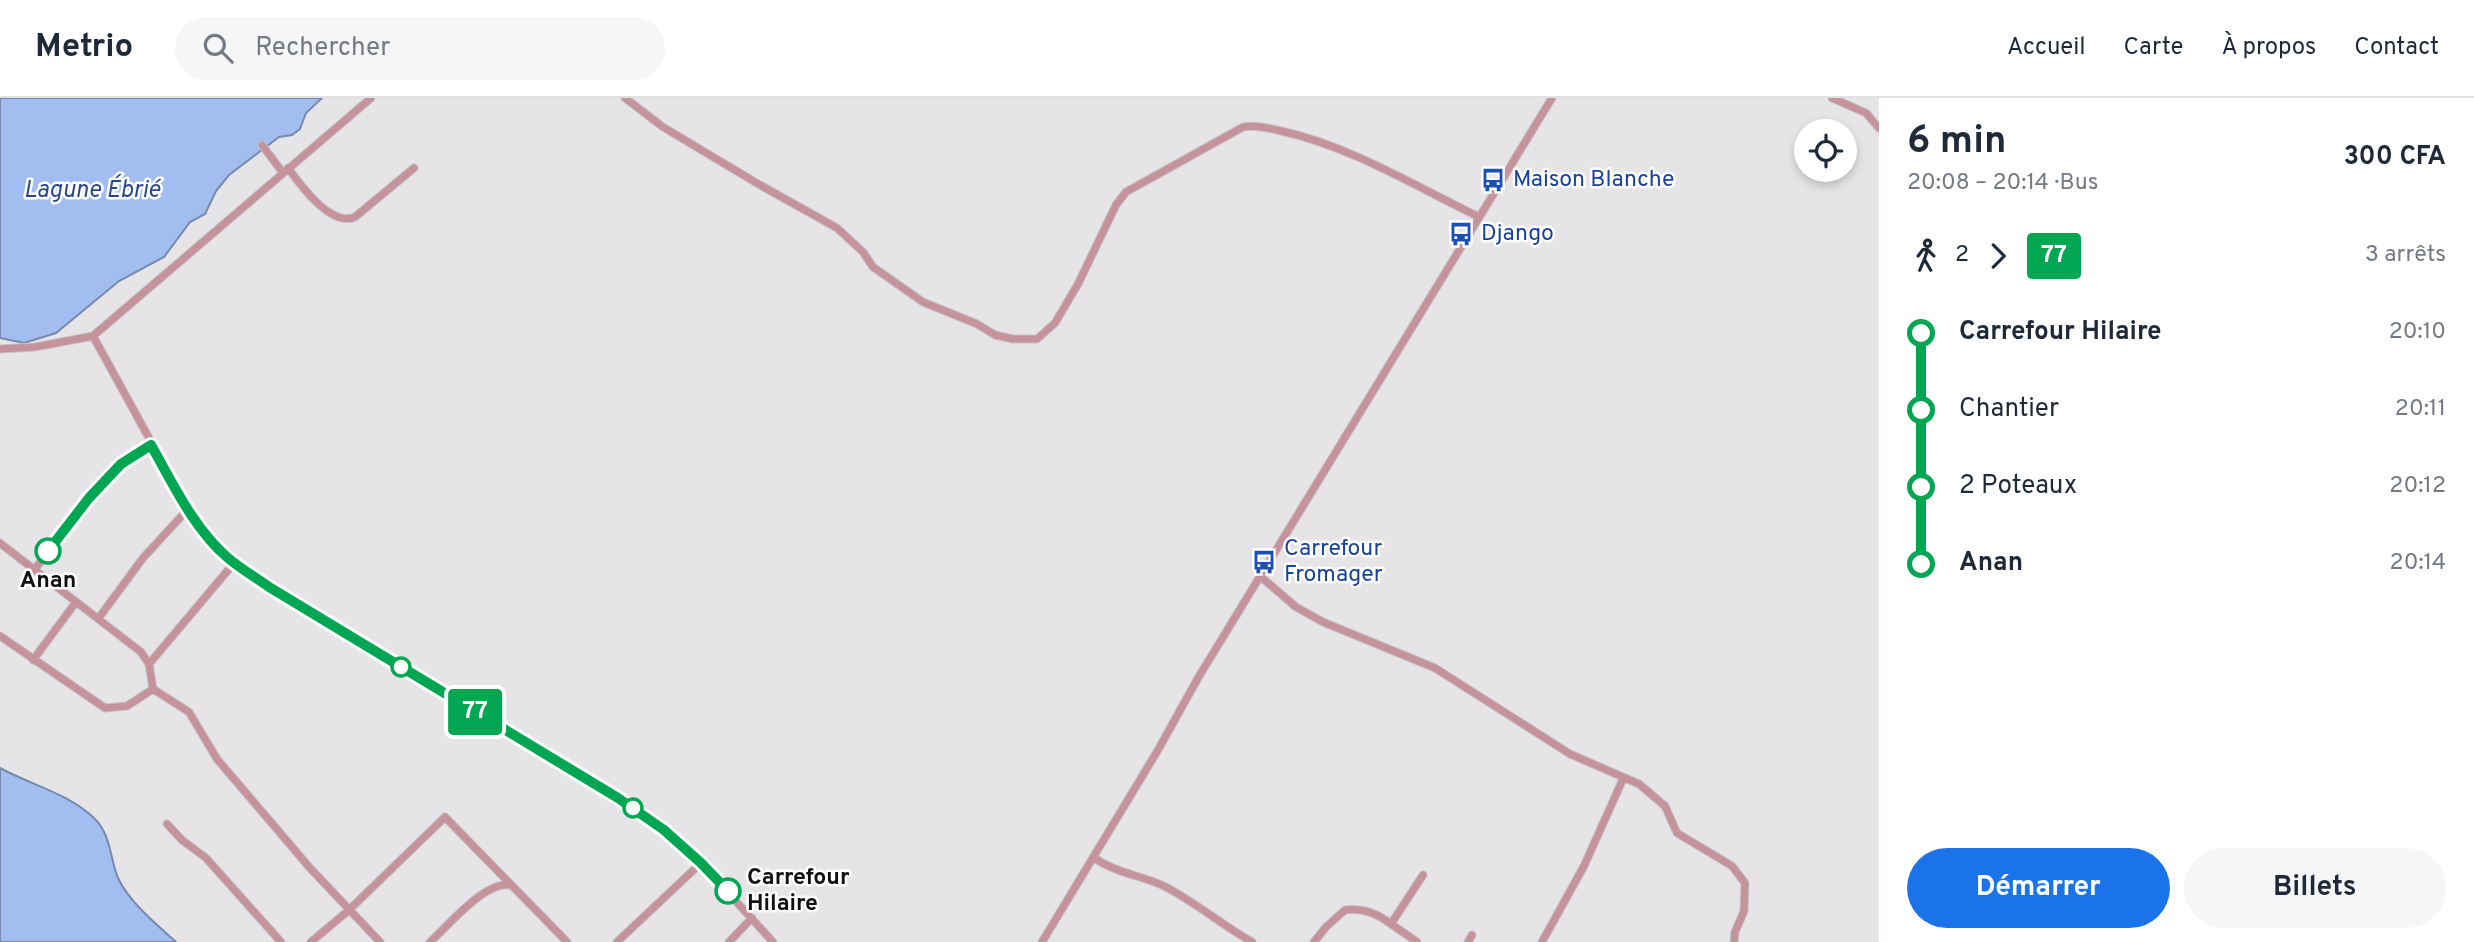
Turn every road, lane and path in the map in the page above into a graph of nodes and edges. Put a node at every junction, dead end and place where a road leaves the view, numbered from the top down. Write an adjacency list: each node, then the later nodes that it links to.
1 (371, 98): 8 (street)
2 (625, 98): 9 (street)
3 (1552, 98): 9 (street)
4 (1832, 98): 5 (street)
5 (1879, 128)
6 (262, 145): 8 (street)
7 (414, 168): 8 (street)
8 (286, 171): 10 (street)
9 (1479, 217): 17 (street)
10 (93, 336): 11 (street); 12 (street)
11 (0, 349)
12 (151, 445): 13 (street); 16 (street)
13 (188, 509): 15 (street); 19 (street)
14 (0, 543): 16 (street)
15 (234, 563): 22 (street); 27 (street)
16 (34, 569): 18 (street)
17 (1261, 578): 24 (street); 26 (street)
18 (76, 602): 19 (street); 21 (street)
19 (98, 619): 22 (street)
20 (0, 636): 21 (street)
21 (33, 660): 23 (street)
22 (149, 664): 23 (street)
23 (153, 690): 30 (street)
24 (1623, 779): 45 (street); 46 (street)
25 (167, 824): 33 (street)
26 (1093, 857): 41 (street); 42 (street)
27 (701, 863): 31 (street); 38 (street)
28 (1423, 875): 32 (street)
29 (509, 886): 30 (street); 36 (street); 37 (street)
30 (349, 910): 34 (street); 35 (street)
31 (752, 918): 39 (street); 40 (street)
32 (1391, 924): 43 (street); 44 (street)
33 (281, 942)
34 (311, 942)
35 (380, 942)
36 (430, 942)
37 (567, 942)
38 (617, 942)
39 (729, 942)
40 (773, 942)
41 (1042, 942)
42 (1252, 942)
43 (1314, 942)
44 (1417, 942)
45 (1542, 942)
46 (1734, 942)

